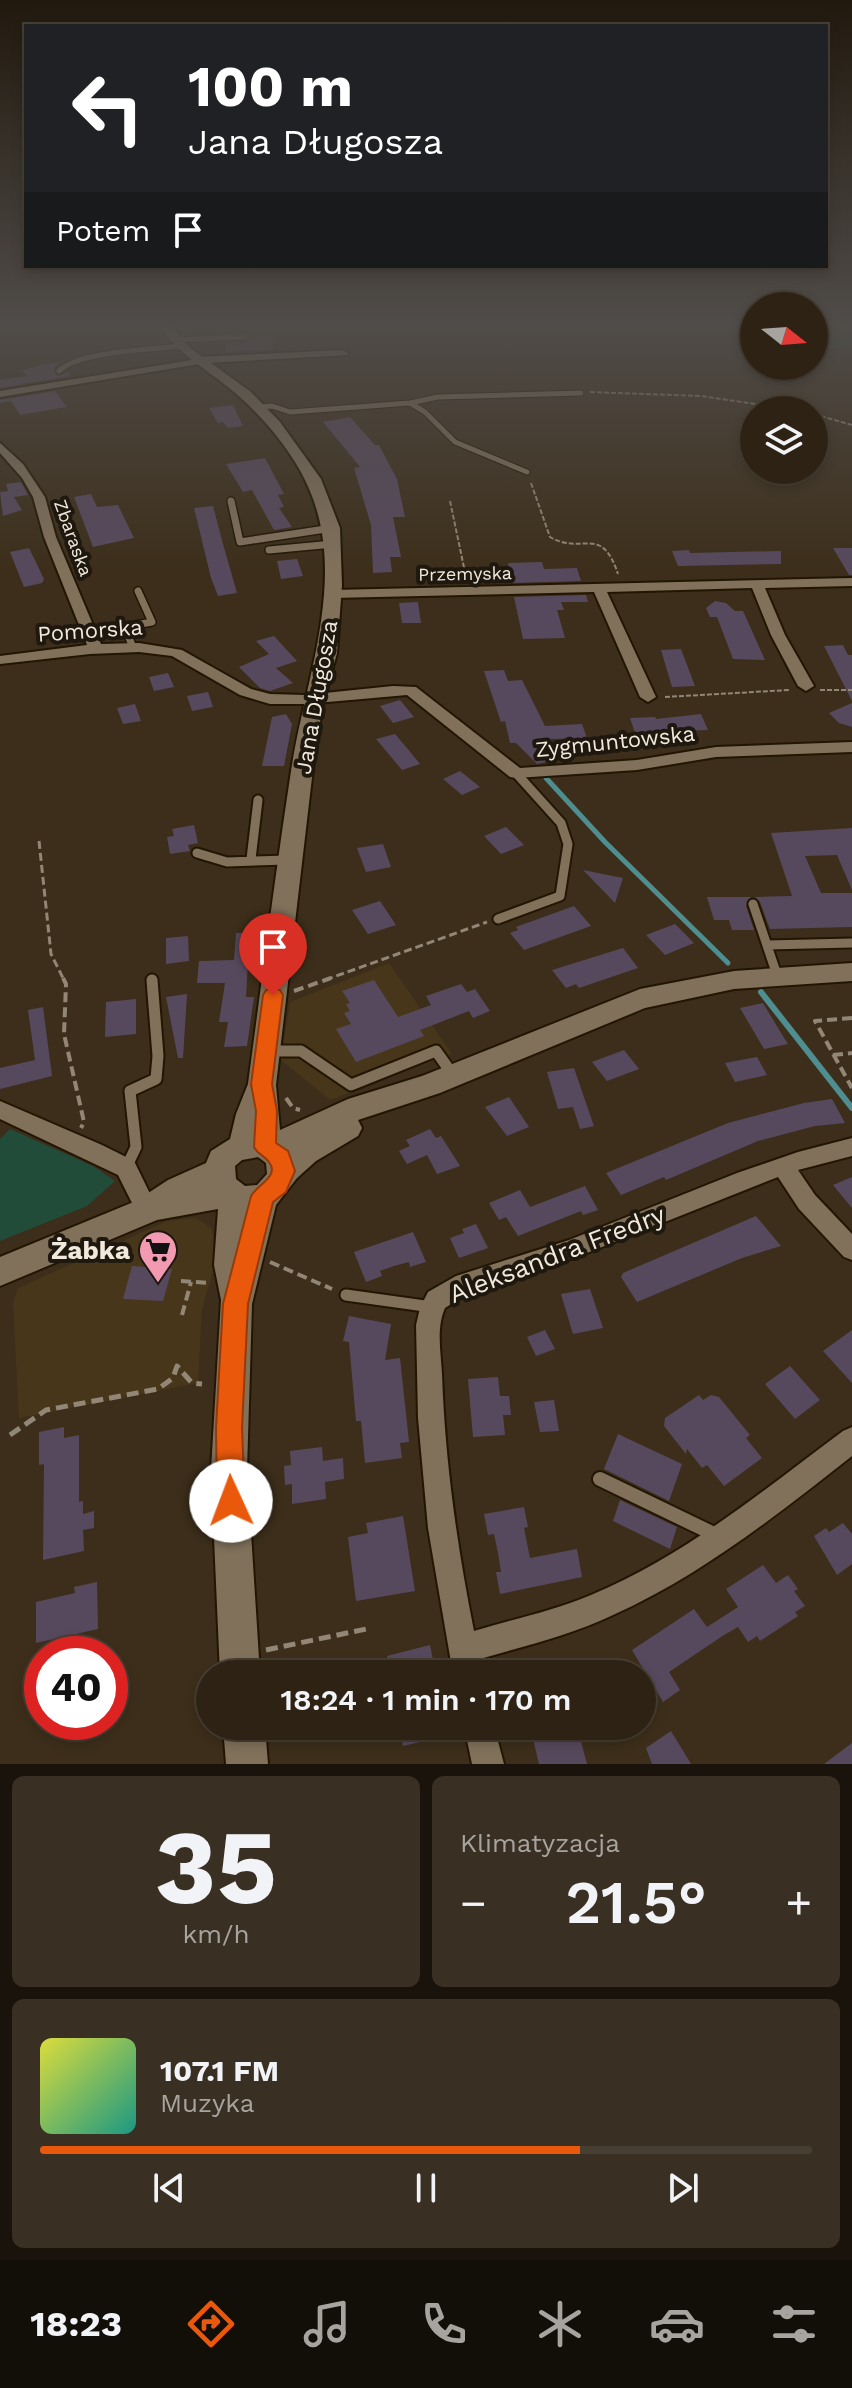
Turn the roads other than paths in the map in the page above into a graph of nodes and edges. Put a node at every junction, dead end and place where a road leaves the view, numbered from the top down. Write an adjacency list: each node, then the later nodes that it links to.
1 (255, 405): 5 (street, Jana Długosza)
2 (379, 405): 4 (lane)
3 (414, 405): 7 (lane)
4 (290, 412): 5 (lane); 5 (lane)
5 (265, 413): 9 (street, Jana Długosza)
6 (0, 446): 17 (street, Zbaraska)
7 (527, 472)
8 (231, 501): 9 (lane)
9 (332, 536): 10 (lane); 15 (street, Jana Długosza)
10 (269, 550)
11 (852, 582): 12 (street, Przemyska)
12 (757, 584): 13 (street, Przemyska); 19 (street)
13 (599, 589): 15 (street, Przemyska); 20 (street)
14 (138, 591): 16 (lane)
15 (332, 594): 21 (street, Jana Długosza)
16 (133, 648): 17 (street, Pomorska); 21 (street, Pomorska)
17 (97, 651): 18 (street, Pomorska)
18 (0, 660)
19 (806, 686)
20 (648, 697)
21 (316, 698): 23 (street, Zygmuntowska); 27 (street, Jana Długosza)
22 (852, 747): 23 (street, Zygmuntowska)
23 (516, 773): 29 (lane)
24 (258, 800): 26 (lane)
25 (197, 853): 26 (lane)
26 (251, 859): 27 (lane)
27 (291, 860): 35 (street, Jana Długosza)
28 (753, 904): 31 (lane)
29 (498, 919)
30 (852, 943): 31 (lane)
31 (767, 945): 33 (lane)
32 (852, 972): 33 (street)
33 (777, 975): 36 (street)
34 (152, 980): 41 (lane)
35 (266, 1051): 36 (lane); 39 (street, Jana Długosza)
36 (442, 1080): 39 (street)
37 (0, 1110): 41 (street)
38 (852, 1147): 40 (street, Aleksandra Fredry)
39 (265, 1153): 42 (street); 42 (street)
40 (783, 1166): 44 (street); 47 (street, Aleksandra Fredry)
41 (126, 1168): 43 (street)
42 (236, 1189): 43 (street); 51 (street)
43 (147, 1210): 45 (street)
44 (852, 1250)
45 (0, 1272)
46 (346, 1295): 47 (lane)
47 (432, 1307): 52 (street, Aleksandra Fredry)
48 (852, 1440): 50 (street)
49 (600, 1479): 50 (lane)
50 (719, 1536): 53 (street)
51 (240, 1660)
52 (465, 1660)
53 (467, 1660)
54 (245, 1740): 56 (street)
55 (482, 1740): 57 (street)
56 (247, 1764)
57 (488, 1764)

